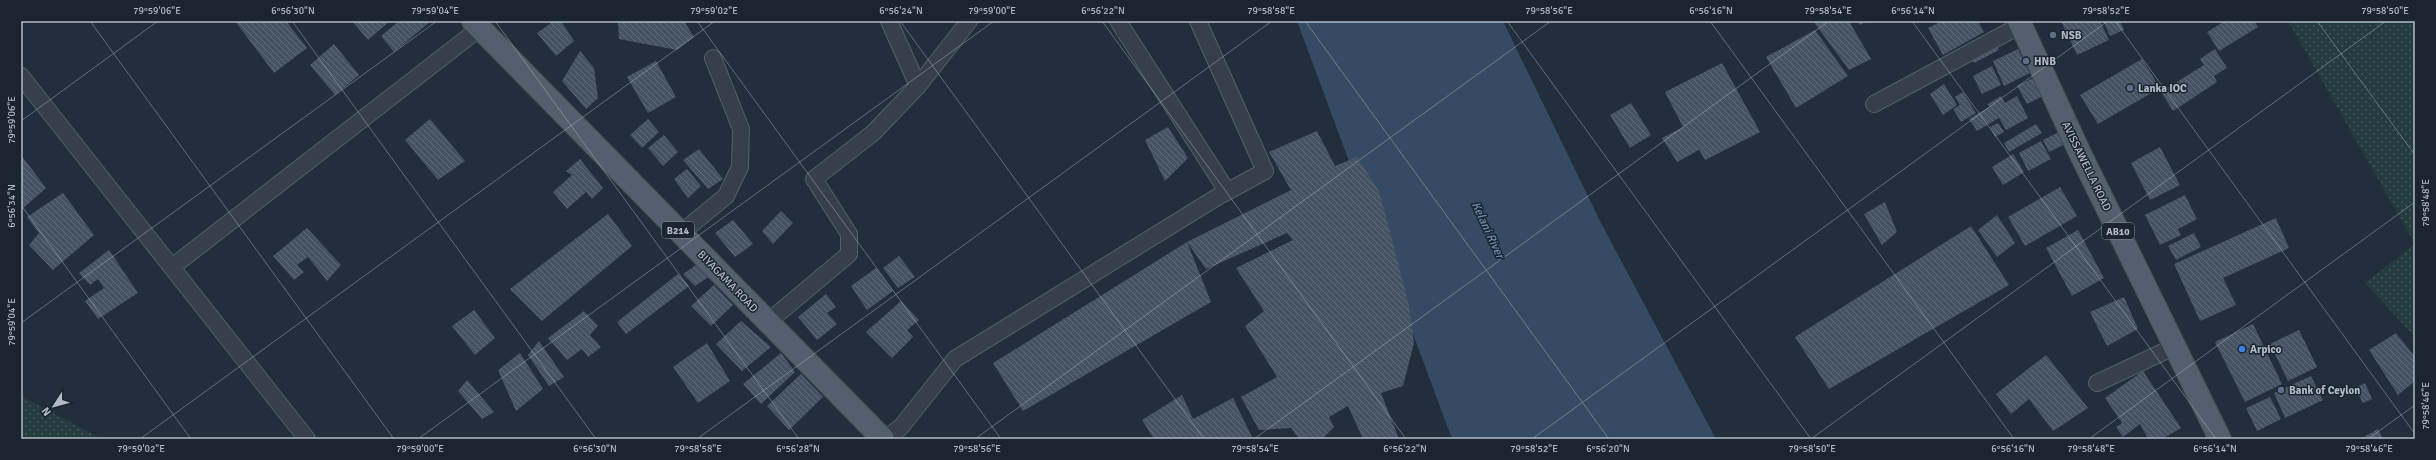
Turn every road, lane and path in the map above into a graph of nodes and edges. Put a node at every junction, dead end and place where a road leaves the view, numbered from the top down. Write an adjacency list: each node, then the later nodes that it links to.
1 (889, 21): 9 (street)
2 (969, 21): 9 (street)
3 (1118, 21): 11 (street)
4 (1198, 21): 11 (street)
5 (2020, 23): 10 (street); 15 (main road, AVISSAWELLA ROAD / AB10)
6 (477, 25): 12 (main road, BIYAGAMA ROAD / B214); 13 (street)
7 (713, 58): 12 (street)
8 (21, 76): 13 (street)
9 (918, 86): 14 (street)
10 (1874, 104)
11 (1223, 194): 18 (street)
12 (681, 233): 14 (main road, BIYAGAMA ROAD / B214)
13 (172, 267): 17 (street)
14 (768, 322): 18 (main road, BIYAGAMA ROAD / B214)
15 (2176, 346): 16 (street); 19 (main road, AVISSAWELLA ROAD / AB10)
16 (2097, 383)
17 (307, 439)
18 (884, 439)
19 (2220, 439)

